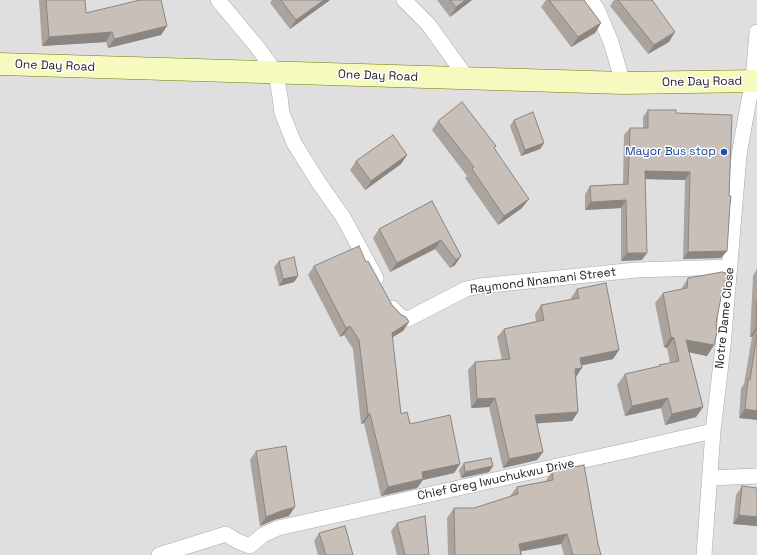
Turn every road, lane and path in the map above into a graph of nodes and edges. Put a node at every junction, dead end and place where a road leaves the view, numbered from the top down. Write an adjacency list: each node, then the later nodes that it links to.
1 (218, 0): 6 (street)
2 (404, 0): 7 (street)
3 (591, 0): 9 (street)
4 (757, 32): 8 (street, Notre Dame Close)
5 (0, 64): 6 (main road, One Day Road)
6 (276, 73): 7 (main road, One Day Road); 10 (street, Raymond Nnamani Street)
7 (467, 78): 9 (main road, One Day Road)
8 (755, 81): 9 (main road, One Day Road); 10 (street, Notre Dame Close)
9 (623, 83)
10 (730, 267): 11 (street, Notre Dame Close)
11 (713, 431): 13 (street, Notre Dame Close); 14 (street, Chief Greg Iwuchukwu Drive)
12 (757, 476): 13 (street)
13 (709, 478): 16 (street, Notre Dame Close)
14 (252, 551): 15 (street)
15 (159, 555)
16 (704, 555)

